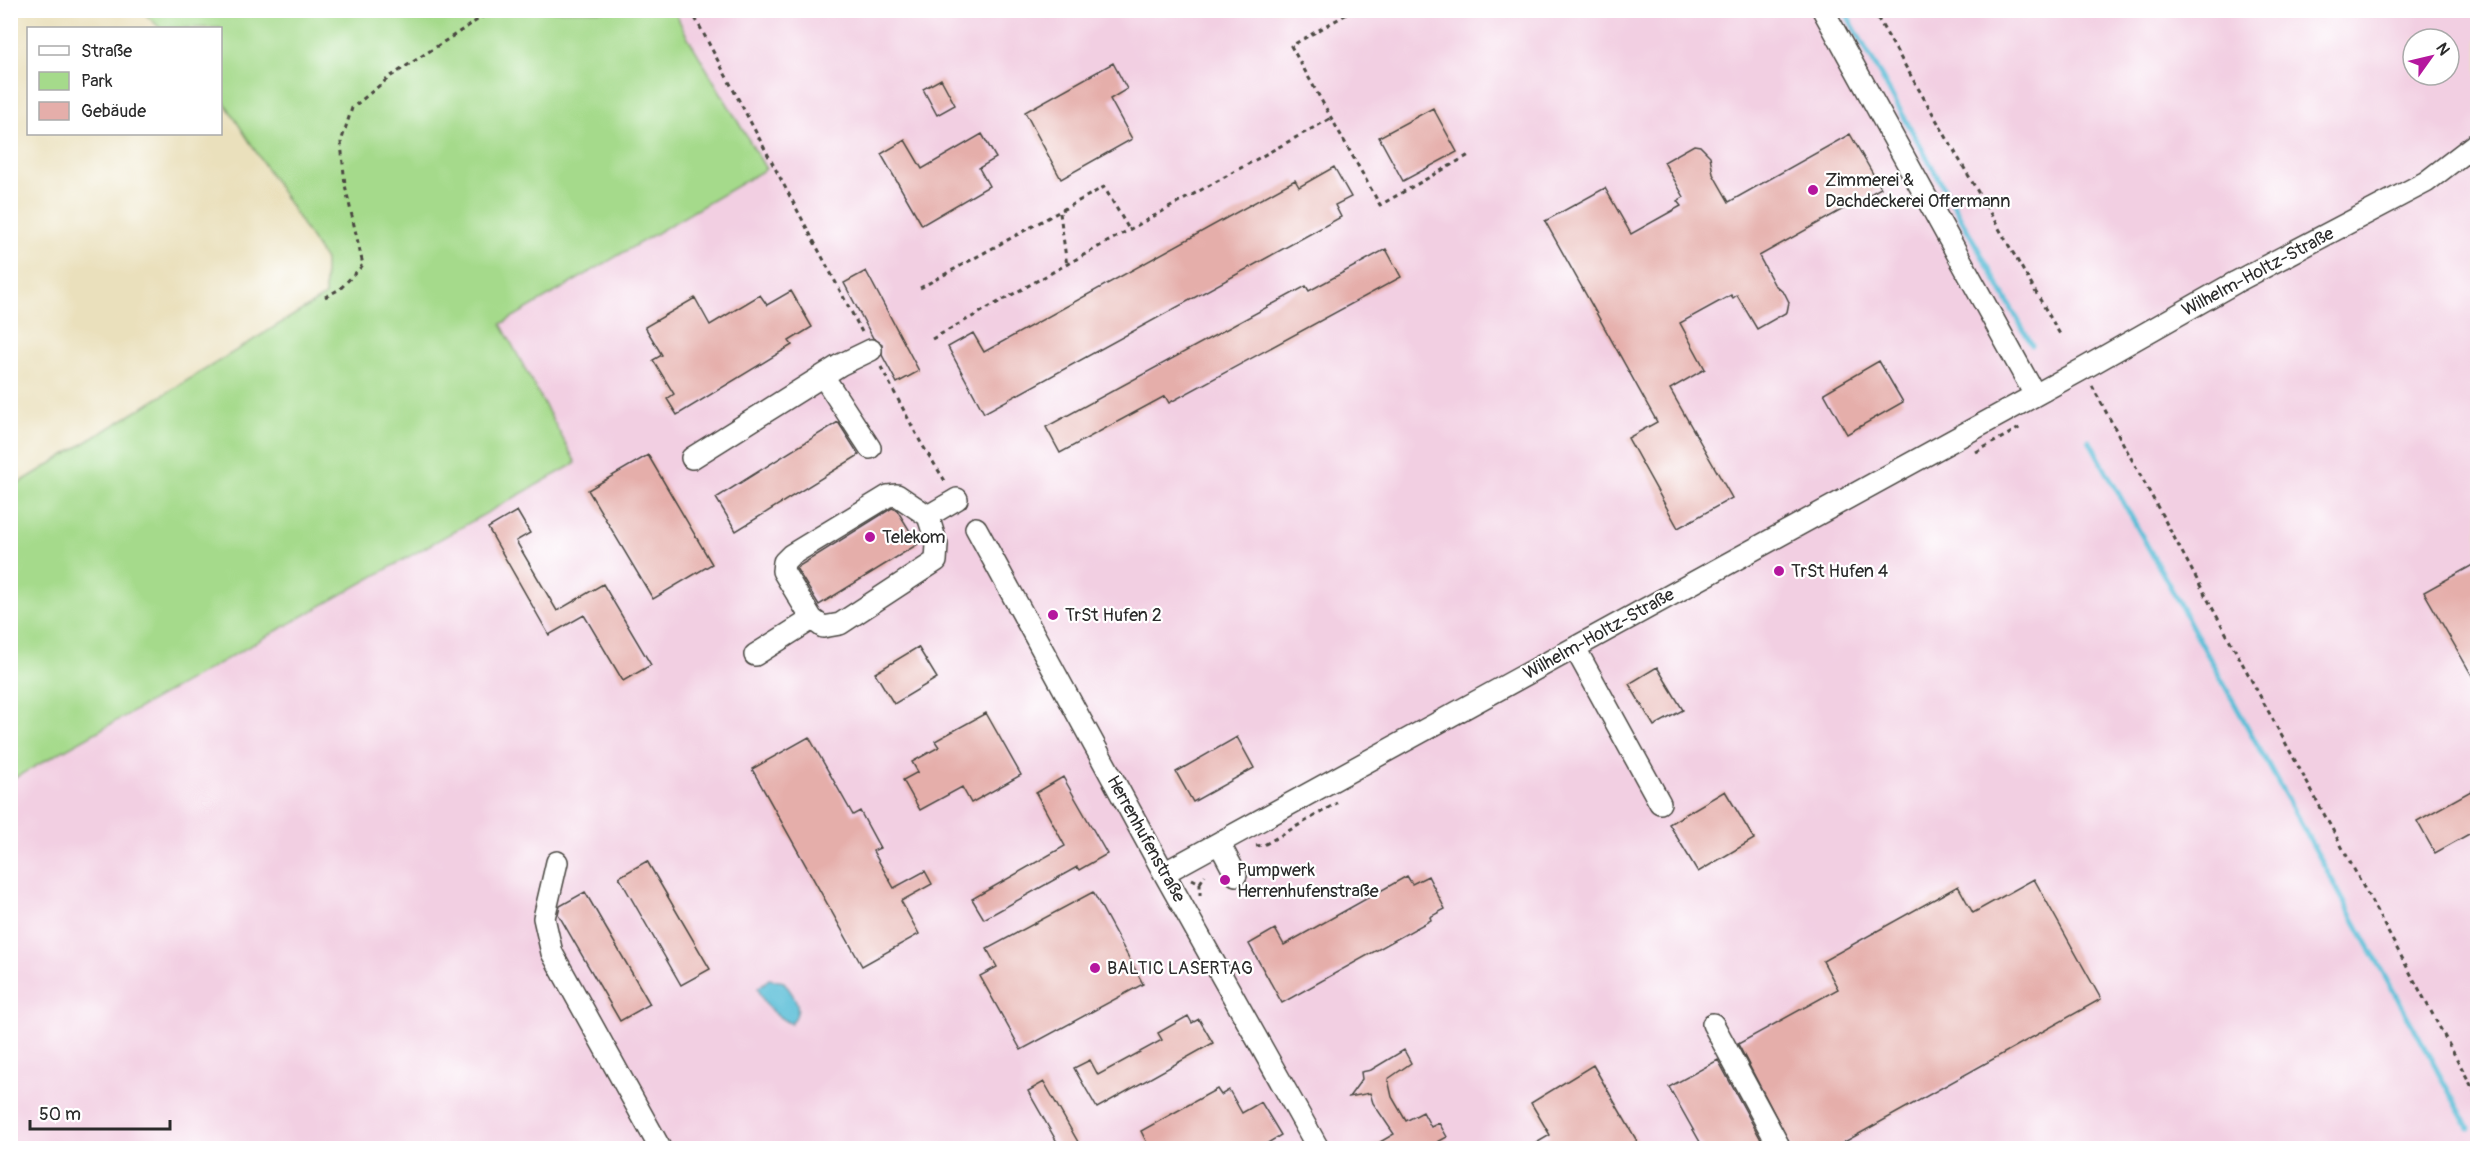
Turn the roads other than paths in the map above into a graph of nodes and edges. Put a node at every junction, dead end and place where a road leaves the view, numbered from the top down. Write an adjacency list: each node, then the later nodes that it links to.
1 (1823, 10): 5 (street)
2 (2478, 142): 5 (street, Wilhelm-Holtz-Straße)
3 (871, 350): 4 (street)
4 (823, 376): 6 (street); 7 (street)
5 (2035, 395): 12 (street, Wilhelm-Holtz-Straße)
6 (870, 448)
7 (692, 458)
8 (957, 499): 9 (street)
9 (928, 516): 11 (street); 11 (street)
10 (976, 528): 17 (street, Herrenhufenstraße)
11 (812, 619): 13 (street)
12 (1575, 648): 14 (street); 15 (street, Wilhelm-Holtz-Straße)
13 (755, 655)
14 (1660, 803)
15 (1219, 843): 17 (street, Wilhelm-Holtz-Straße); 18 (street)
16 (557, 862): 20 (street)
17 (1164, 873): 21 (street, Herrenhufenstraße)
18 (1236, 875)
19 (1713, 1024): 22 (street)
20 (660, 1149)
21 (1318, 1149)
22 (1780, 1149)

